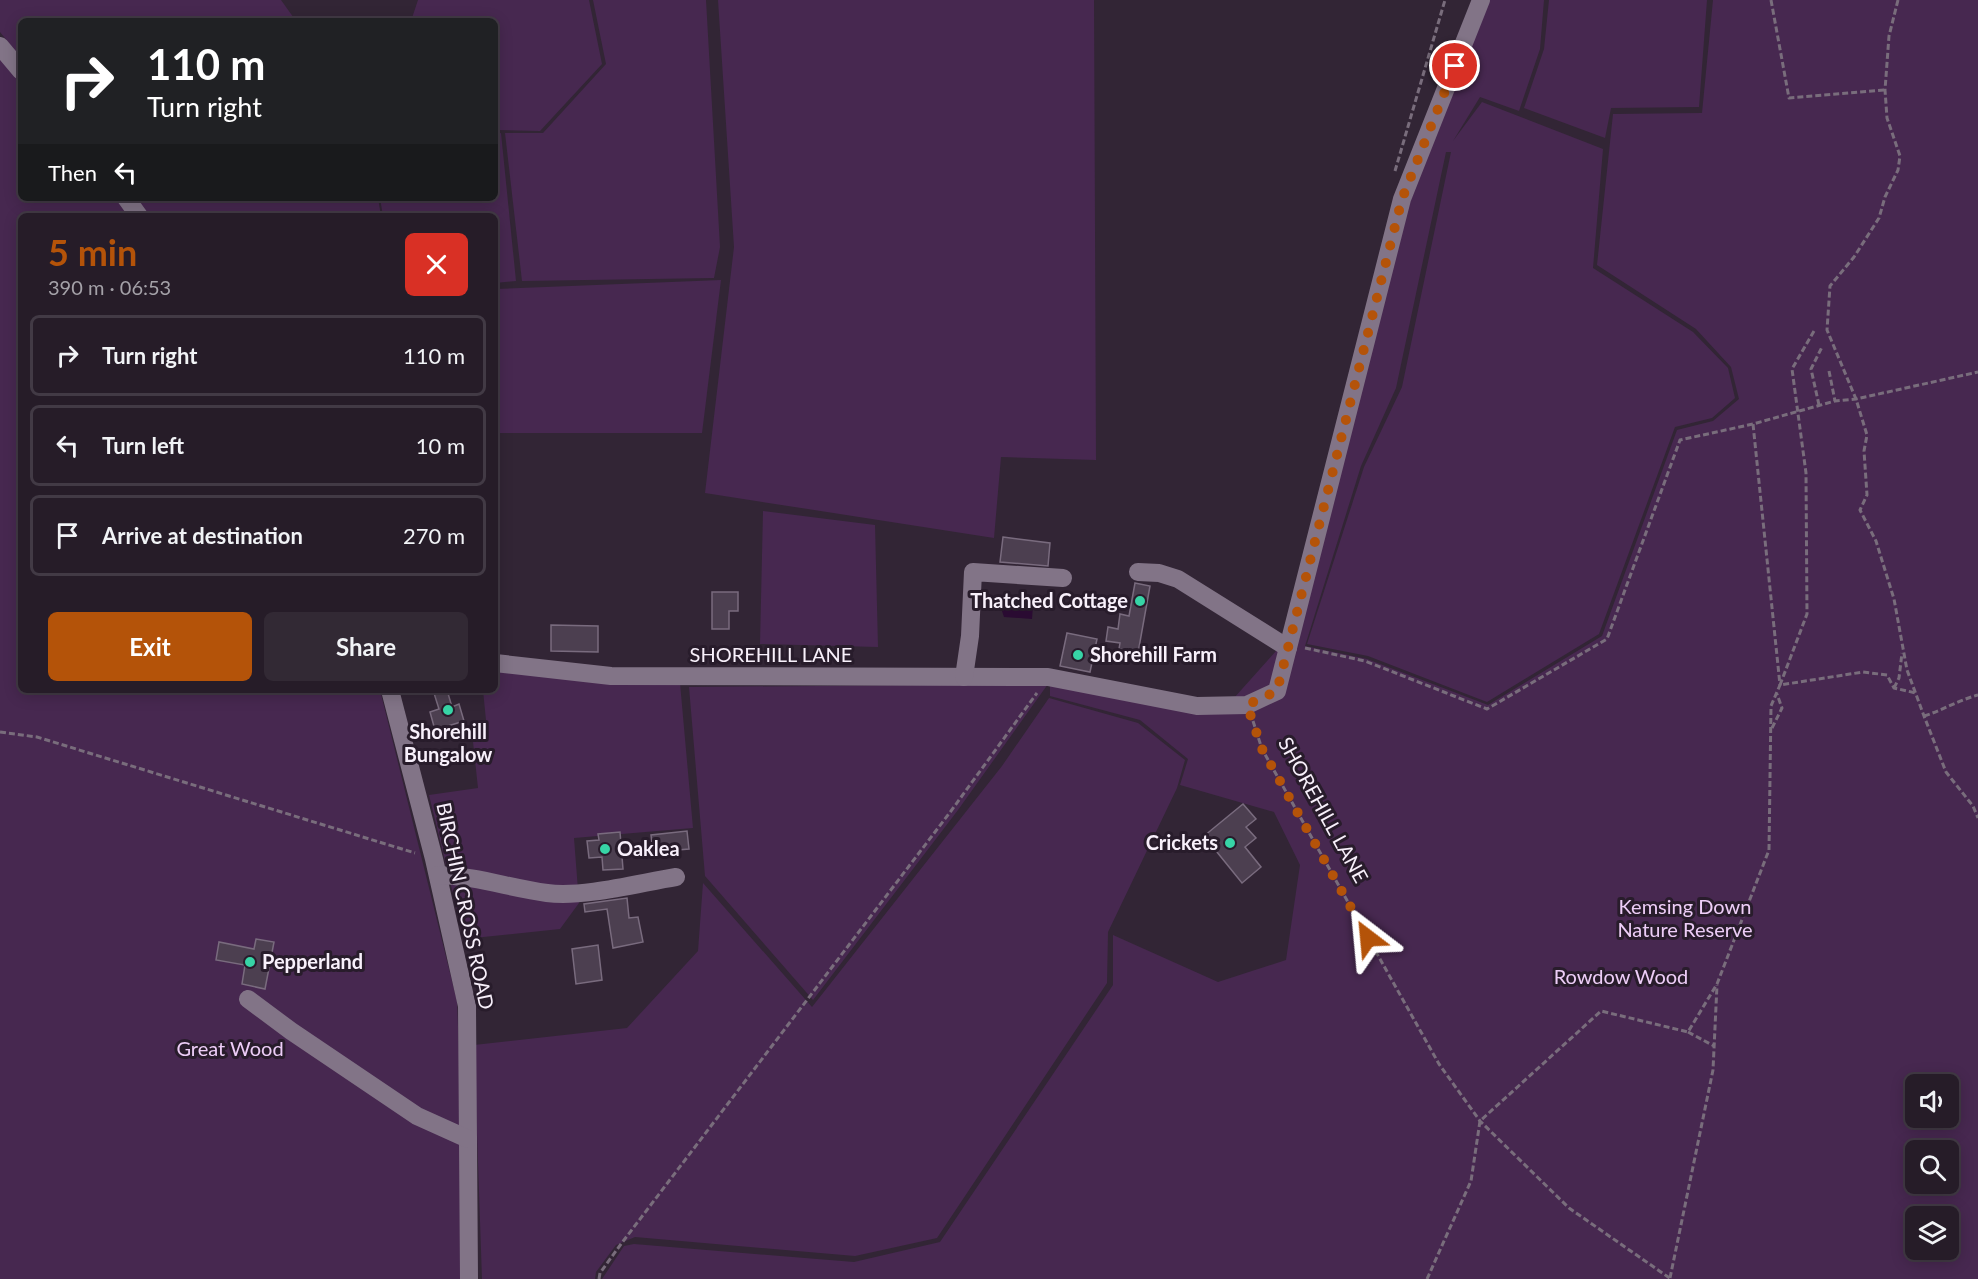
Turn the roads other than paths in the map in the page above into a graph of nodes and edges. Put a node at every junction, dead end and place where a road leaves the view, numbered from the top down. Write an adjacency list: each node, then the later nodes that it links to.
1 (1481, 0): 6 (street)
2 (0, 46): 3 (street)
3 (18, 67)
4 (1138, 572): 6 (street)
5 (1063, 578): 8 (street)
6 (1288, 647): 8 (street, SHOREHILL LANE)
7 (498, 663): 8 (street, SHOREHILL LANE)
8 (964, 677)
9 (391, 693): 10 (street, BIRCHIN CROSS ROAD)
10 (436, 867): 11 (street); 13 (street, BIRCHIN CROSS ROAD)
11 (676, 877)
12 (248, 999): 13 (street)
13 (468, 1139): 14 (street, BIRCHIN CROSS ROAD)
14 (469, 1279)

